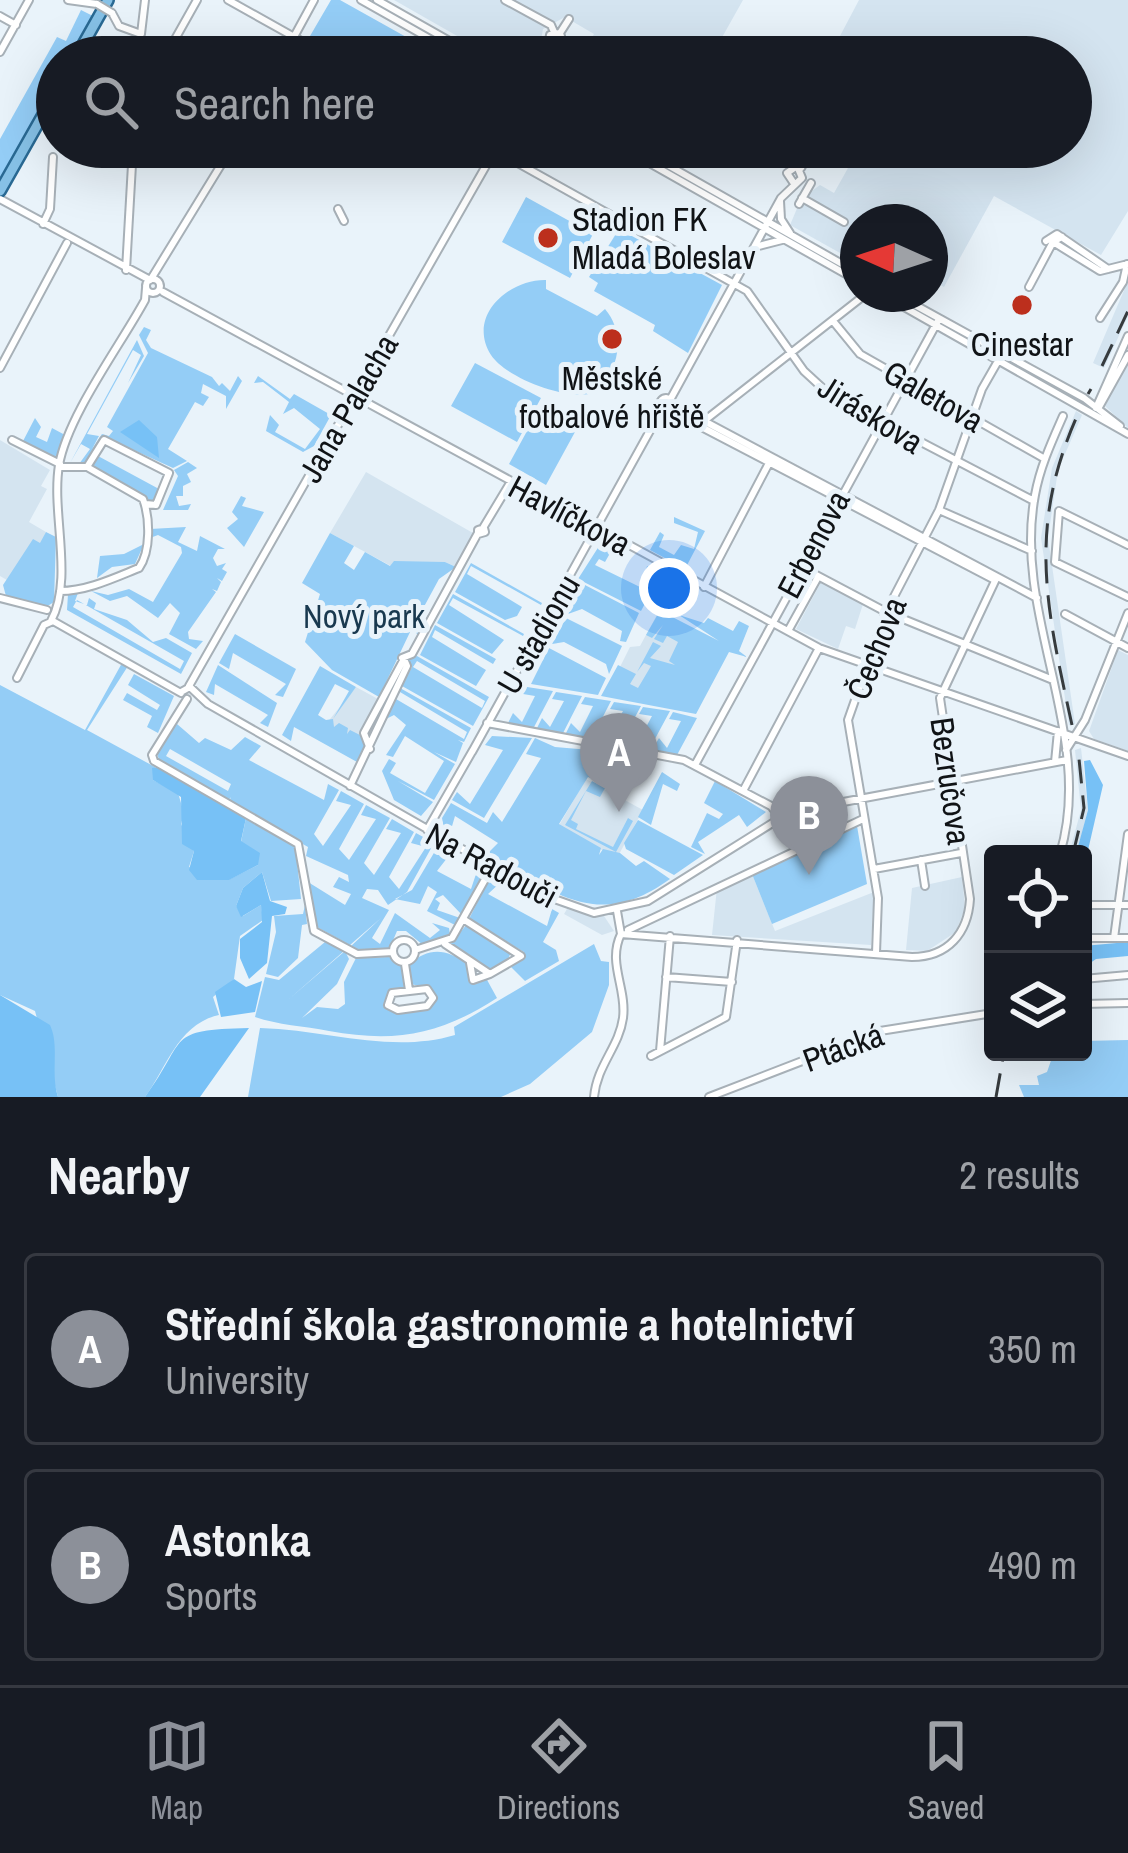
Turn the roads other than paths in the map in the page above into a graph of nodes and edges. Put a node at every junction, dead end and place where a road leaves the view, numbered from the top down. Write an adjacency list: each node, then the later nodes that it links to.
1 (29, 0): 13 (street)
2 (145, 0): 10 (street, bridge)
3 (197, 0): 16 (street)
4 (228, 0): 17 (street)
5 (314, 0): 17 (street)
6 (361, 0): 18 (street)
7 (377, 0): 19 (street)
8 (505, 0): 14 (street)
9 (72, 2): 10 (street)
10 (99, 5): 15 (main road)
11 (0, 16): 13 (street)
12 (568, 19): 14 (street)
13 (16, 25): 21 (street)
14 (557, 33): 20 (street)
15 (85, 36)
16 (177, 36)
17 (294, 36)
18 (425, 36)
19 (441, 36)
20 (558, 36)
21 (0, 52)
22 (36, 129): 39 (main road)
23 (53, 168): 46 (street)
24 (128, 168): 33 (street)
25 (132, 168): 33 (street)
26 (220, 168): 57 (street)
27 (482, 168): 74 (street, Jana Palacha)
28 (528, 168): 58 (street, Jiráskova)
29 (661, 168): 47 (street)
30 (670, 168): 47 (street)
31 (795, 168): 36 (street)
32 (801, 168): 34 (street)
33 (132, 171): 41 (street)
34 (802, 178): 36 (street); 37 (street)
35 (821, 179): 37 (street)
36 (793, 182): 40 (street, U stadionu)
37 (811, 183): 44 (street)
38 (118, 192): 41 (street)
39 (0, 195): 46 (street, Havlíčkova)
40 (781, 198): 47 (street, U stadionu); 49 (street)
41 (130, 199): 48 (street)
42 (338, 208): 45 (street)
43 (116, 219): 48 (street)
44 (840, 219)
45 (344, 220)
46 (43, 224): 55 (street, Havlíčkova)
47 (766, 225): 49 (street); 51 (street, U stadionu)
48 (128, 226): 55 (street)
49 (790, 238): 51 (street); 53 (street)
50 (1049, 244): 54 (street); 54 (street); 59 (street)
51 (752, 250): 58 (street, U stadionu)
52 (1128, 262): 54 (street); 60 (street)
53 (840, 267)
54 (1110, 268): 60 (street)
55 (126, 270): 57 (street, Havlíčkova)
56 (54, 271): 71 (street)
57 (153, 285): 74 (street, Havlíčkova); 87 (street)
58 (735, 285): 68 (street, Jiráskova); 76 (street, U stadionu)
59 (1030, 287)
60 (1119, 289): 64 (street)
61 (844, 312): 65 (street)
62 (917, 312): 66 (street)
63 (922, 312): 66 (street)
64 (1100, 317)
65 (833, 321): 68 (street); 72 (street, Galetova)
66 (937, 322): 70 (street); 72 (street, Erbenova); 75 (street)
67 (1128, 336): 73 (street)
68 (791, 352): 80 (street); 81 (street, Jiráskova)
69 (1128, 355): 77 (street)
70 (998, 361): 77 (street); 78 (street, Čechova)
71 (0, 368)
72 (904, 379): 78 (street, Galetova); 81 (street, Erbenova)
73 (1101, 391): 75 (street); 77 (street)
74 (353, 398): 89 (street, Havlíčkova); 119 (street, Jana Palacha)
75 (1084, 398): 77 (street)
76 (668, 406): 80 (street); 94 (street, U stadionu)
77 (1095, 411): 82 (street)
78 (972, 417): 84 (street, Galetova); 86 (street, Čechova)
79 (1062, 419): 84 (street)
80 (702, 424): 85 (street)
81 (880, 424): 86 (street, Jiráskova); 90 (street, Erbenova)
82 (1128, 433)
83 (12, 440): 87 (street)
84 (1045, 458): 91 (street)
85 (771, 460): 90 (street); 101 (street)
86 (955, 464): 91 (street, Jiráskova); 93 (street, Čechova)
87 (59, 465): 88 (street); 102 (street)
88 (87, 467): 92 (street); 92 (street)
89 (511, 483): 94 (street, Havlíčkova); 131 (street)
90 (838, 496): 95 (street); 98 (street, Erbenova)
91 (1034, 501): 97 (street)
92 (146, 504): 102 (street)
93 (939, 509): 95 (street, Čechova); 97 (street)
94 (597, 530): 101 (street, Havlíčkova); 122 (street, U stadionu)
95 (924, 542): 100 (street); 106 (street, Čechova)
96 (1128, 545): 103 (street)
97 (1032, 551): 105 (street)
98 (801, 568): 99 (street); 110 (street, Erbenova)
99 (818, 577): 106 (street); 111 (street)
100 (996, 579): 105 (street); 113 (street, Bezručova)
101 (704, 587): 110 (street, Havlíčkova)
102 (60, 591): 109 (street)
103 (1128, 597)
104 (0, 598): 109 (street)
105 (1037, 598): 118 (street)
106 (886, 612): 113 (street); 116 (street, Čechova)
107 (1128, 613): 112 (street)
108 (1065, 614): 112 (street)
109 (49, 616): 117 (street); 119 (street)
110 (771, 623): 111 (street, Havlíčkova); 129 (street, Erbenova)
111 (788, 632): 114 (street, Havlíčkova)
112 (1114, 641): 115 (street); 121 (street)
113 (962, 644): 118 (street); 120 (street, Bezručova)
114 (819, 648): 116 (street, Havlíčkova); 132 (street)
115 (1128, 648)
116 (867, 665): 120 (street, Havlíčkova); 133 (street, Čechova)
117 (17, 678)
118 (1053, 680): 124 (street)
119 (187, 692): 131 (street, Na Radouči); 158 (street, Jana Palacha)
120 (944, 692): 124 (street, Havlíčkova); 130 (street, Bezručova)
121 (1090, 709): 123 (street); 124 (street)
122 (487, 723): 129 (street); 136 (street, U stadionu)
123 (1083, 727): 125 (street); 125 (street)
124 (1060, 732): 125 (street, Havlíčkova); 127 (street); 128 (street)
125 (1080, 741): 126 (street); 127 (street); 127 (street)
126 (1128, 756)
127 (1067, 760): 128 (street); 138 (street)
128 (1054, 763): 130 (street)
129 (695, 765): 132 (street)
130 (949, 784): 133 (street); 139 (street, Bezručova)
131 (350, 786): 136 (street, Na Radouči)
132 (743, 791): 134 (street)
133 (861, 800): 134 (street); 135 (street, Čechova)
134 (780, 817): 148 (street)
135 (863, 819): 142 (street, Čechova); 150 (street)
136 (427, 830): 141 (street, Na Radouči)
137 (1128, 834): 143 (street)
138 (1062, 845)
139 (962, 854): 140 (street); 159 (street, Bezručova)
140 (921, 860): 142 (street); 144 (street)
141 (492, 867): 148 (street, Na Radouči); 149 (street)
142 (874, 869): 159 (street, Čechova)
143 (1124, 871): 145 (street)
144 (925, 886)
145 (1116, 904): 146 (street); 147 (street); 153 (street)
146 (1092, 905)
147 (1128, 905)
148 (617, 911): 150 (street)
149 (464, 919): 156 (street); 162 (street)
150 (621, 934): 151 (street, Bezručova); 173 (street)
151 (670, 936): 155 (street, Bezručova); 164 (street)
152 (1092, 938): 153 (street)
153 (1114, 938): 154 (street)
154 (1128, 938)
155 (737, 940): 159 (street, Bezručova); 166 (street)
156 (445, 944): 157 (street); 161 (street)
157 (415, 950): 158 (street); 160 (street)
158 (393, 952): 160 (street)
159 (876, 953)
160 (405, 962): 167 (street)
161 (470, 963): 162 (street); 162 (street)
162 (490, 974)
163 (1128, 976): 165 (street)
164 (666, 977): 166 (street); 171 (street)
165 (1092, 978)
166 (732, 982): 171 (street)
167 (409, 990): 167 (street)
168 (1128, 1003): 169 (street)
169 (1092, 1004)
170 (984, 1015): 174 (street, Ptácká)
171 (660, 1051): 172 (street)
172 (651, 1056)
173 (594, 1097)
174 (709, 1097)

